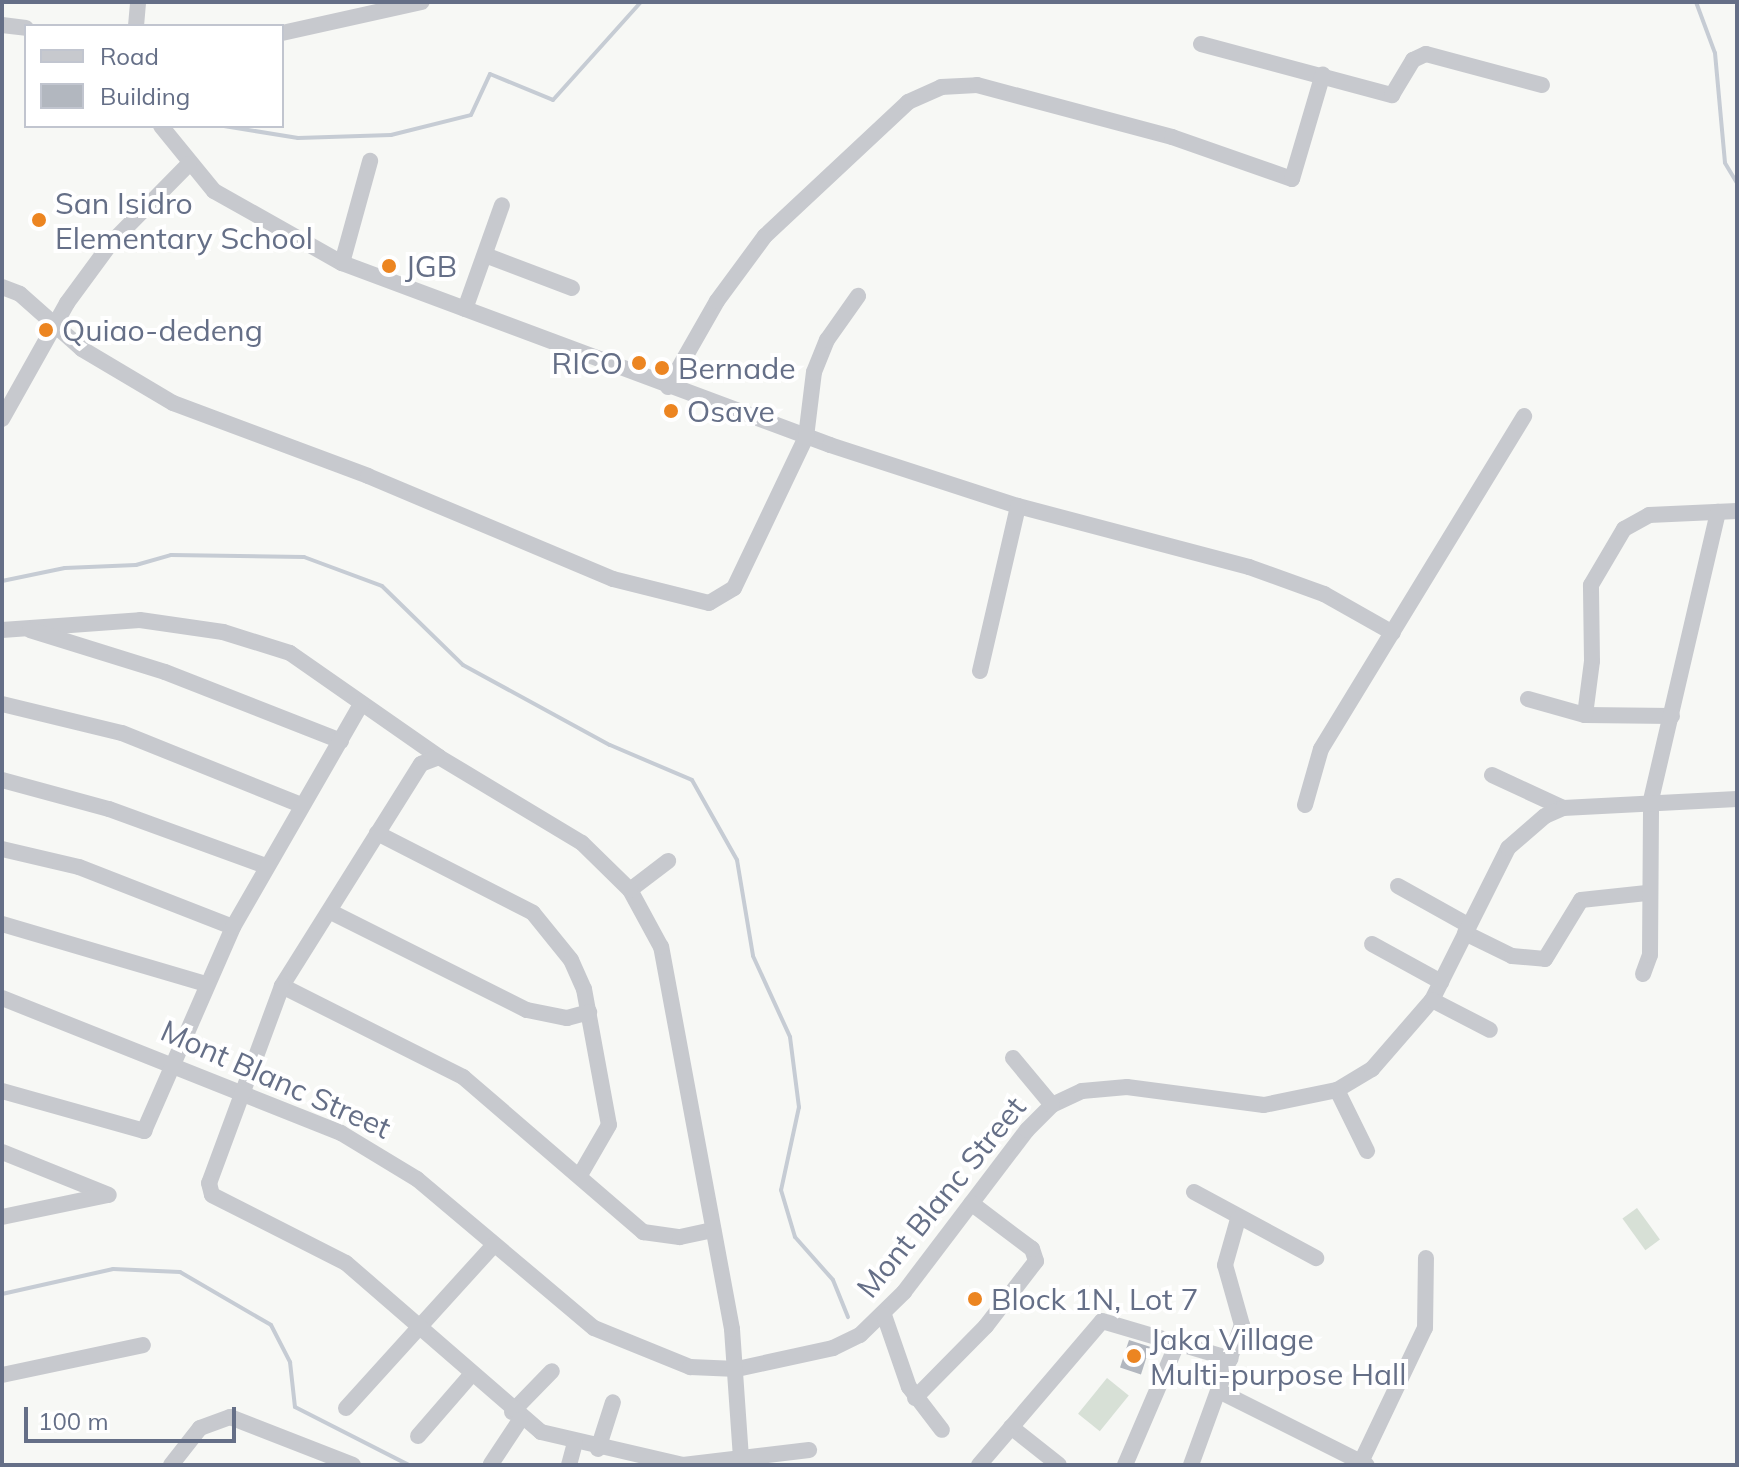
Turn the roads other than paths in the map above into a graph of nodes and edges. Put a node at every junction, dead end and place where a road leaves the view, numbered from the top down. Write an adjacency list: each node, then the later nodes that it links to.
1 (138, 2): 3 (street)
2 (422, 2): 6 (street)
3 (136, 24)
4 (2, 25): 5 (street)
5 (24, 28)
6 (284, 33)
7 (1201, 44): 8 (street)
8 (1323, 74): 9 (street); 21 (street)
9 (1542, 85)
10 (162, 128): 12 (street)
11 (370, 161): 15 (street)
12 (189, 164): 15 (street); 20 (street)
13 (502, 205): 14 (street)
14 (485, 255): 17 (street); 19 (street)
15 (342, 263): 19 (street)
16 (2, 287): 20 (street)
17 (572, 288)
18 (858, 296): 24 (street)
19 (465, 309): 21 (street)
20 (56, 322): 23 (street); 24 (street)
21 (668, 387): 24 (street)
22 (1524, 416): 30 (street)
23 (2, 419)
24 (806, 437): 25 (street)
25 (1018, 506): 30 (street); 31 (street)
26 (1737, 511): 27 (street)
27 (1718, 512): 35 (street); 36 (street)
28 (19, 626): 29 (street); 33 (street); 37 (street)
29 (2, 630)
30 (1393, 633): 44 (street)
31 (980, 671)
32 (1528, 699): 35 (street)
33 (362, 703): 37 (street); 38 (street)
34 (2, 704): 43 (street)
35 (1585, 715): 36 (street)
36 (1672, 716): 42 (street)
37 (341, 741): 43 (street)
38 (439, 757): 46 (street); 51 (street)
39 (1492, 775): 45 (street)
40 (2, 780): 49 (street)
41 (1737, 799): 42 (street)
42 (1651, 800): 45 (street); 52 (street)
43 (299, 804): 49 (street)
44 (1305, 805)
45 (1563, 808): 56 (street, Mont Blanc Street)
46 (377, 833): 53 (street); 64 (street)
47 (2, 849): 55 (street)
48 (668, 861): 51 (street)
49 (266, 866): 55 (street)
50 (1398, 886): 56 (street)
51 (630, 890): 79 (street)
52 (1647, 893): 56 (street); 58 (street)
53 (331, 912): 61 (street); 64 (street)
54 (2, 924): 60 (street)
55 (233, 927): 60 (street)
56 (1466, 929): 59 (street, Mont Blanc Street)
57 (1372, 944): 59 (street)
58 (1643, 974)
59 (1441, 982): 63 (street, Mont Blanc Street)
60 (206, 984): 67 (street)
61 (282, 986): 70 (street); 74 (street)
62 (2, 998): 67 (street, Mont Blanc Street)
63 (1432, 1000): 65 (street); 68 (street, Mont Blanc Street)
64 (589, 1012): 74 (street)
65 (1490, 1030)
66 (1013, 1058): 71 (street)
67 (171, 1060): 69 (street); 70 (street, Mont Blanc Street)
68 (1337, 1090): 71 (street, Mont Blanc Street); 72 (street)
69 (2, 1091)
70 (246, 1093): 80 (street, Mont Blanc Street); 84 (street)
71 (1052, 1105): 76 (street, Mont Blanc Street)
72 (1367, 1151)
73 (2, 1152): 77 (street)
74 (580, 1175): 79 (street)
75 (1194, 1192): 78 (street)
76 (971, 1203): 83 (street, Mont Blanc Street); 93 (street)
77 (2, 1217)
78 (1238, 1219): 81 (street); 87 (street)
79 (713, 1230): 88 (street)
80 (494, 1245): 84 (street); 88 (street, Mont Blanc Street)
81 (1316, 1258)
82 (1426, 1258): 105 (street)
83 (884, 1315): 88 (street, Mont Blanc Street); 93 (street)
84 (419, 1328): 91 (street); 95 (street)
85 (1179, 1339): 87 (street); 97 (street); 111 (street)
86 (143, 1345): 90 (street)
87 (1231, 1359): 92 (street)
88 (737, 1369): 103 (street)
89 (552, 1371): 96 (street)
90 (2, 1375)
91 (471, 1375): 96 (street); 99 (street)
92 (1219, 1391): 105 (street); 112 (street)
93 (915, 1398): 98 (street)
94 (613, 1402): 101 (street)
95 (346, 1408)
96 (516, 1416): 100 (street); 104 (street)
97 (1011, 1427): 109 (street); 110 (street)
98 (942, 1430)
99 (418, 1436)
100 (575, 1443): 101 (street); 108 (street)
101 (598, 1449): 103 (street)
102 (809, 1450): 103 (street)
103 (741, 1458)
104 (491, 1464)
105 (1364, 1464)
106 (171, 1465): 107 (street)
107 (353, 1465)
108 (569, 1465)
109 (979, 1465)
110 (1059, 1465)
111 (1125, 1465)
112 (1191, 1465)

